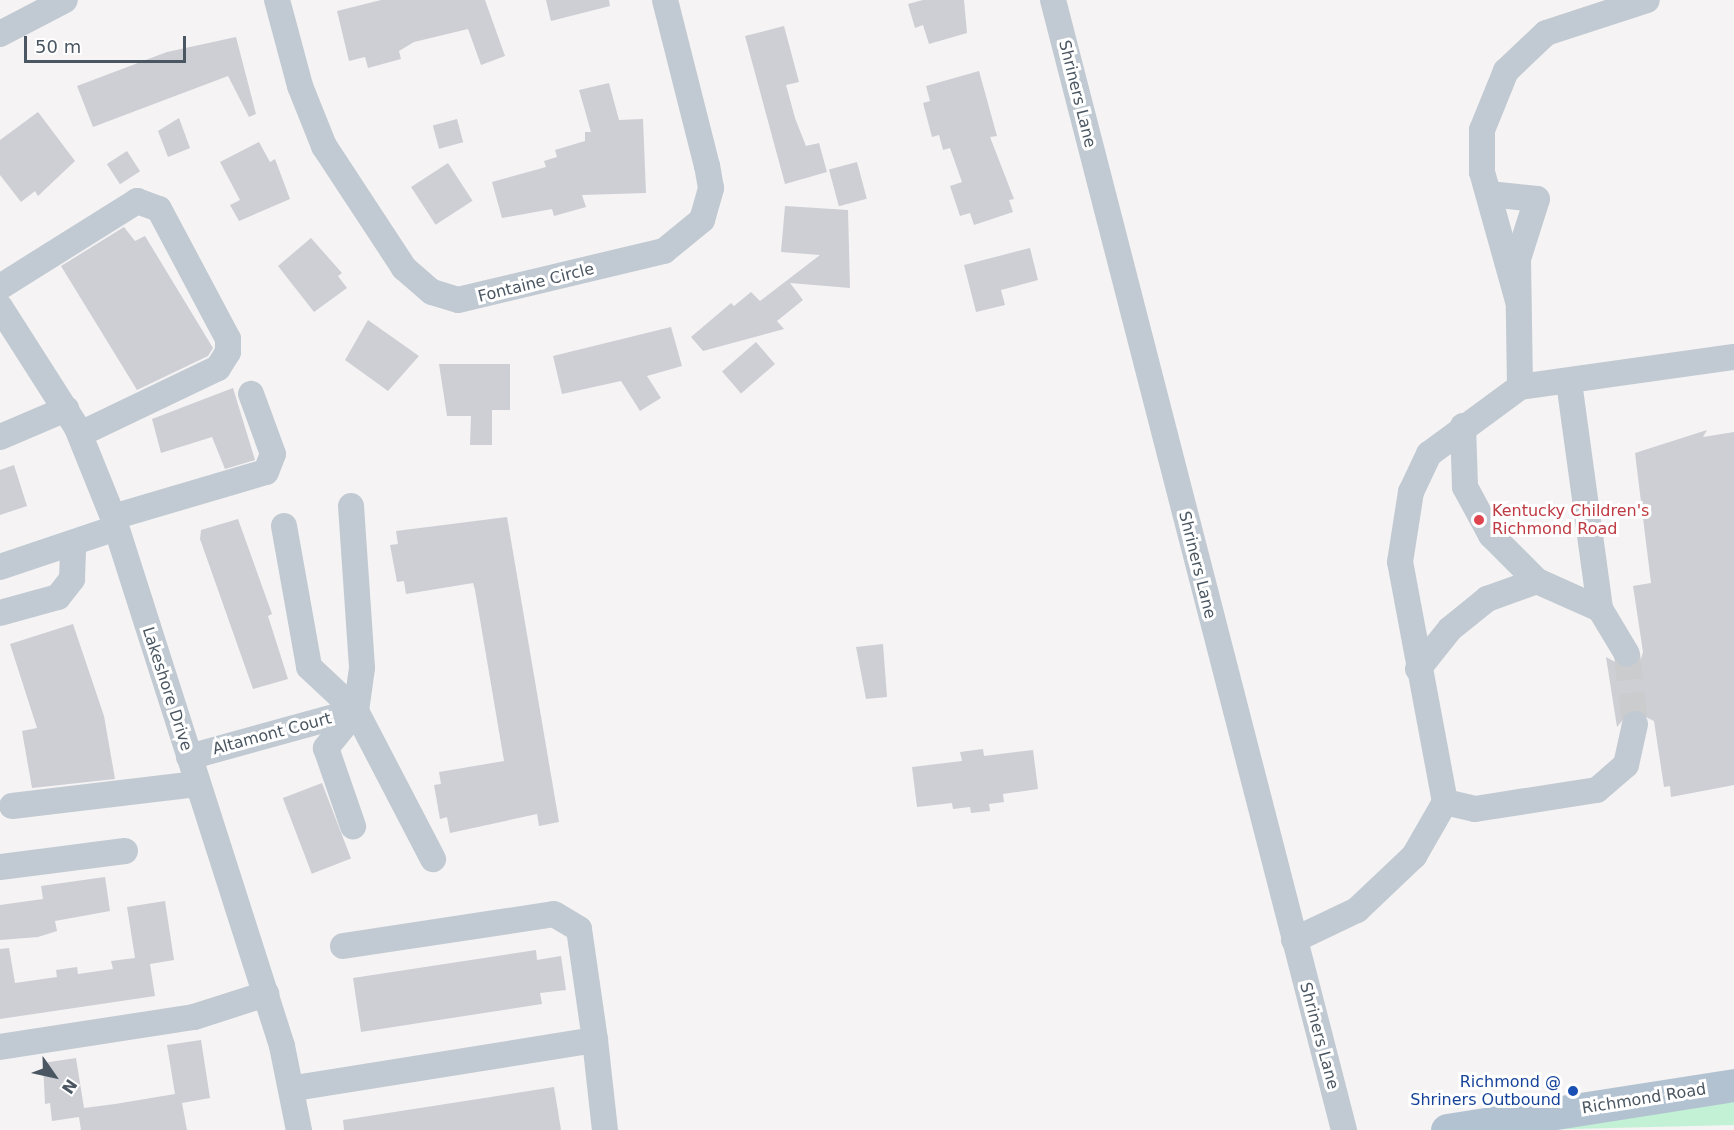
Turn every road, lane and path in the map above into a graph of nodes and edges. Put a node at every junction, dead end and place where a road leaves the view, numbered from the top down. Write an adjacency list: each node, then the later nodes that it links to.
1 (65, 0): 6 (street)
2 (277, 0): 5 (street, Fontaine Circle)
3 (1053, 0): 39 (street, Shriners Lane)
4 (1647, 0): 7 (street)
5 (671, 2)
6 (0, 34)
7 (1489, 194): 9 (street); 9 (street)
8 (0, 287): 17 (street)
9 (1518, 301): 13 (street)
10 (0, 307): 15 (street, Lakeshore Drive)
11 (1734, 357): 12 (street)
12 (1569, 382): 13 (street); 25 (street)
13 (1520, 387): 16 (street)
14 (251, 394): 20 (street)
15 (66, 409): 17 (street, Lakeshore Drive); 18 (street)
16 (1463, 426): 24 (street); 28 (street)
17 (80, 434): 20 (street, Lakeshore Drive)
18 (0, 437)
19 (351, 506): 29 (street)
20 (114, 522): 22 (street); 31 (street, Lakeshore Drive)
21 (284, 526): 29 (street)
22 (73, 543): 23 (street); 26 (street)
23 (0, 567)
24 (1537, 581): 25 (street); 28 (street)
25 (1600, 609): 27 (street)
26 (0, 613)
27 (1627, 654)
28 (1418, 669): 33 (street)
29 (356, 711): 31 (street, Altamont Court); 35 (street); 37 (street)
30 (1635, 724): 33 (street)
31 (189, 757): 32 (street, Lakeshore Drive)
32 (197, 784): 34 (street); 41 (street, Lakeshore Drive)
33 (1445, 802): 39 (street)
34 (12, 806)
35 (353, 826)
36 (125, 851): 38 (street)
37 (433, 860)
38 (0, 867)
39 (1294, 940): 49 (street, Shriners Lane)
40 (343, 946): 42 (street)
41 (266, 994): 43 (street); 45 (street, Lakeshore Drive)
42 (595, 1040): 45 (street); 48 (street)
43 (0, 1047)
44 (1734, 1085): 50 (main road, Richmond Road)
45 (295, 1089): 46 (street, Lakeshore Drive); 47 (street, Lakeshore Drive)
46 (299, 1130)
47 (317, 1130)
48 (604, 1130)
49 (1344, 1130)
50 (1446, 1130)

